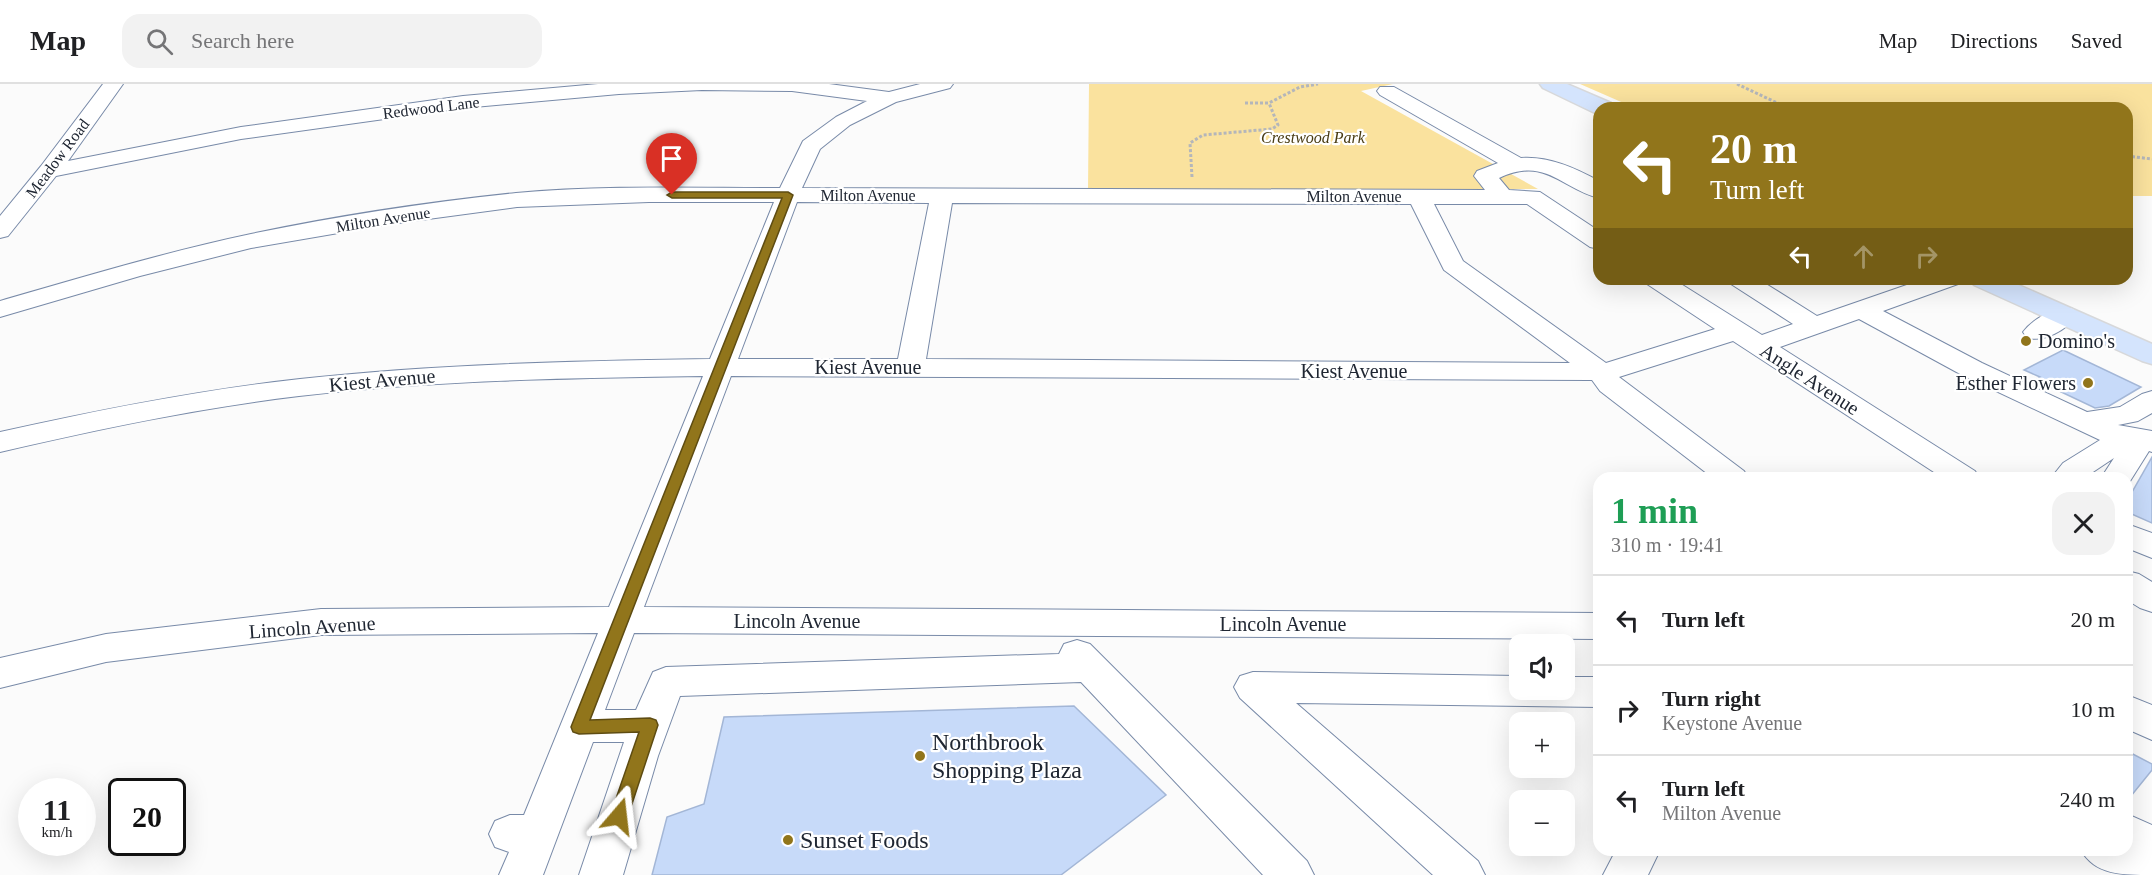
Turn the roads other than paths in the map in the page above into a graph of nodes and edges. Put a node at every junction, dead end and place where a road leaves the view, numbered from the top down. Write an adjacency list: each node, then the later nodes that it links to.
1 (113, 84): 8 (street, Meadow Road)
2 (944, 84): 5 (street)
3 (1550, 84): 6 (main road)
4 (1387, 91): 7 (street)
5 (889, 98): 8 (street, Redwood Lane); 10 (street)
6 (1593, 103)
7 (1514, 164): 9 (street); 13 (street)
8 (49, 171): 14 (street, Meadow Road)
9 (1593, 187)
10 (788, 195): 11 (street, Milton Avenue); 20 (street, Milton Avenue); 27 (street)
11 (942, 195): 12 (street, Milton Avenue); 28 (street)
12 (1419, 196): 13 (street, Milton Avenue); 29 (street)
13 (1503, 197): 15 (street, Milton Avenue)
14 (0, 231)
15 (1593, 238)
16 (1665, 285): 26 (street, Angle Avenue)
17 (1750, 285): 24 (street)
18 (1932, 285): 21 (street, Kiest Avenue)
19 (1996, 285): 22 (main road)
20 (0, 309)
21 (1862, 310): 24 (street, Kiest Avenue); 32 (street)
22 (2064, 315): 25 (street); 31 (main road)
23 (1898, 320): 30 (street)
24 (1815, 326): 26 (street, Kiest Avenue)
25 (2037, 332)
26 (1747, 338): 29 (street, Kiest Avenue); 35 (street, Angle Avenue)
27 (722, 366): 28 (street, Kiest Avenue); 33 (street, Kiest Avenue); 43 (street)
28 (910, 368): 29 (street, Kiest Avenue)
29 (1600, 372): 34 (street)
30 (2001, 374)
31 (2149, 380): 32 (street)
32 (2120, 432): 36 (street); 37 (street); 38 (street)
33 (0, 442)
34 (1724, 472)
35 (1955, 472)
36 (2072, 472)
37 (2092, 472)
38 (2117, 472)
39 (2133, 538): 40 (street)
40 (2152, 546)
41 (2133, 587): 42 (street)
42 (2152, 599)
43 (621, 620): 44 (street, Lincoln Avenue); 47 (street, Lincoln Avenue); 52 (street)
44 (1047, 623): 45 (street, Lincoln Avenue); 46 (street)
45 (1593, 626)
46 (1091, 667): 51 (street); 59 (street)
47 (0, 673)
48 (1593, 692): 60 (street)
49 (2133, 713): 50 (street)
50 (2152, 724)
51 (650, 725): 52 (street); 58 (street)
52 (579, 727): 57 (street)
53 (2133, 836): 54 (street)
54 (2152, 847)
55 (1636, 856): 61 (street)
56 (2112, 856): 62 (street)
57 (521, 875)
58 (601, 875)
59 (1292, 875)
60 (1463, 875)
61 (1624, 875)
62 (2144, 875)

